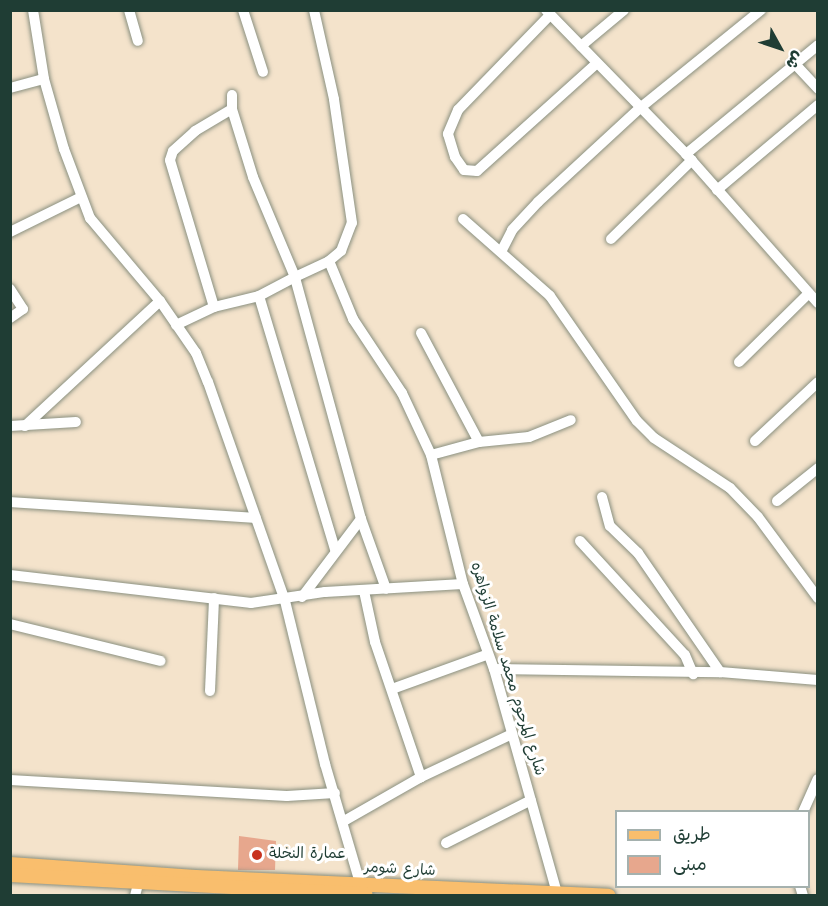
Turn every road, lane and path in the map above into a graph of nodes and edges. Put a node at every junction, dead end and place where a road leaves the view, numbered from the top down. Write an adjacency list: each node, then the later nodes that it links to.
1 (33, 10): 14 (street)
2 (129, 10): 8 (street)
3 (243, 10): 13 (street)
4 (314, 10): 28 (street)
5 (624, 10): 10 (street)
6 (761, 10): 19 (street)
7 (548, 13): 10 (street); 11 (street)
8 (138, 41)
9 (818, 45): 12 (street)
10 (581, 46): 11 (street)
11 (596, 64): 19 (street)
12 (795, 64): 16 (street); 21 (street)
13 (263, 72)
14 (44, 79): 15 (street); 23 (street)
15 (10, 88)
16 (818, 89)
17 (232, 95): 20 (street)
18 (818, 105): 22 (street)
19 (640, 108): 21 (street); 27 (street)
20 (232, 109): 29 (street); 35 (street)
21 (689, 157): 22 (street); 26 (street)
22 (717, 190): 31 (street)
23 (81, 197): 25 (street); 33 (street)
24 (463, 219): 27 (street)
25 (10, 232)
26 (610, 239)
27 (502, 250): 62 (street)
28 (329, 261): 29 (street); 47 (street, شارع المرحوم محمد سلامة الزواهره)
29 (296, 277): 32 (street); 53 (street)
30 (10, 289): 36 (street)
31 (808, 293): 34 (street); 39 (street)
32 (259, 296): 35 (street); 55 (street)
33 (160, 301): 37 (street); 44 (street)
34 (818, 303)
35 (214, 307): 37 (street)
36 (10, 318)
37 (176, 325): 52 (street)
38 (421, 333): 46 (street)
39 (739, 362)
40 (818, 382): 45 (street)
41 (571, 420): 46 (street)
42 (76, 422): 44 (street)
43 (10, 426): 44 (street)
44 (25, 426)
45 (755, 441)
46 (479, 442): 47 (street)
47 (431, 455): 57 (street, شارع المرحوم محمد سلامة الزواهره)
48 (818, 468): 50 (street)
49 (603, 497): 68 (street)
50 (777, 501)
51 (10, 502): 52 (street)
52 (255, 518): 63 (street)
53 (361, 519): 55 (street); 58 (street)
54 (579, 541): 69 (street)
55 (335, 550): 60 (street)
56 (10, 575): 61 (street)
57 (463, 584): 58 (street); 65 (street, شارع المرحوم محمد سلامة الزواهره)
58 (386, 589): 59 (street)
59 (364, 591): 60 (street); 71 (street)
60 (302, 597): 63 (street)
61 (214, 598): 63 (street); 72 (street)
62 (818, 598)
63 (285, 601): 77 (street)
64 (10, 624): 66 (street)
65 (486, 655): 67 (street, شارع المرحوم محمد سلامة الزواهره); 71 (street)
66 (162, 661)
67 (494, 669): 69 (street); 73 (street, شارع المرحوم محمد سلامة الزواهره)
68 (720, 672): 69 (street); 70 (street)
69 (693, 674)
70 (818, 680)
71 (392, 689): 74 (street)
72 (210, 691)
73 (512, 734): 74 (street); 78 (street, شارع المرحوم محمد سلامة الزواهره)
74 (421, 777): 80 (street)
75 (818, 779): 79 (street)
76 (10, 780): 77 (street)
77 (335, 793): 80 (street)
78 (531, 800): 81 (street); 86 (street, شارع المرحوم محمد سلامة الزواهره)
79 (804, 810)
80 (344, 821): 85 (street)
81 (446, 843)
82 (10, 864): 85 (main road, شارع شومر)
83 (10, 875): 84 (main road, شارع شومر)
84 (137, 890): 85 (main road, شارع شومر)
85 (362, 891): 86 (main road, شارع شومر); 87 (main road, شارع شومر)
86 (558, 895): 88 (main road, شارع شومر)
87 (393, 896)
88 (609, 896)

